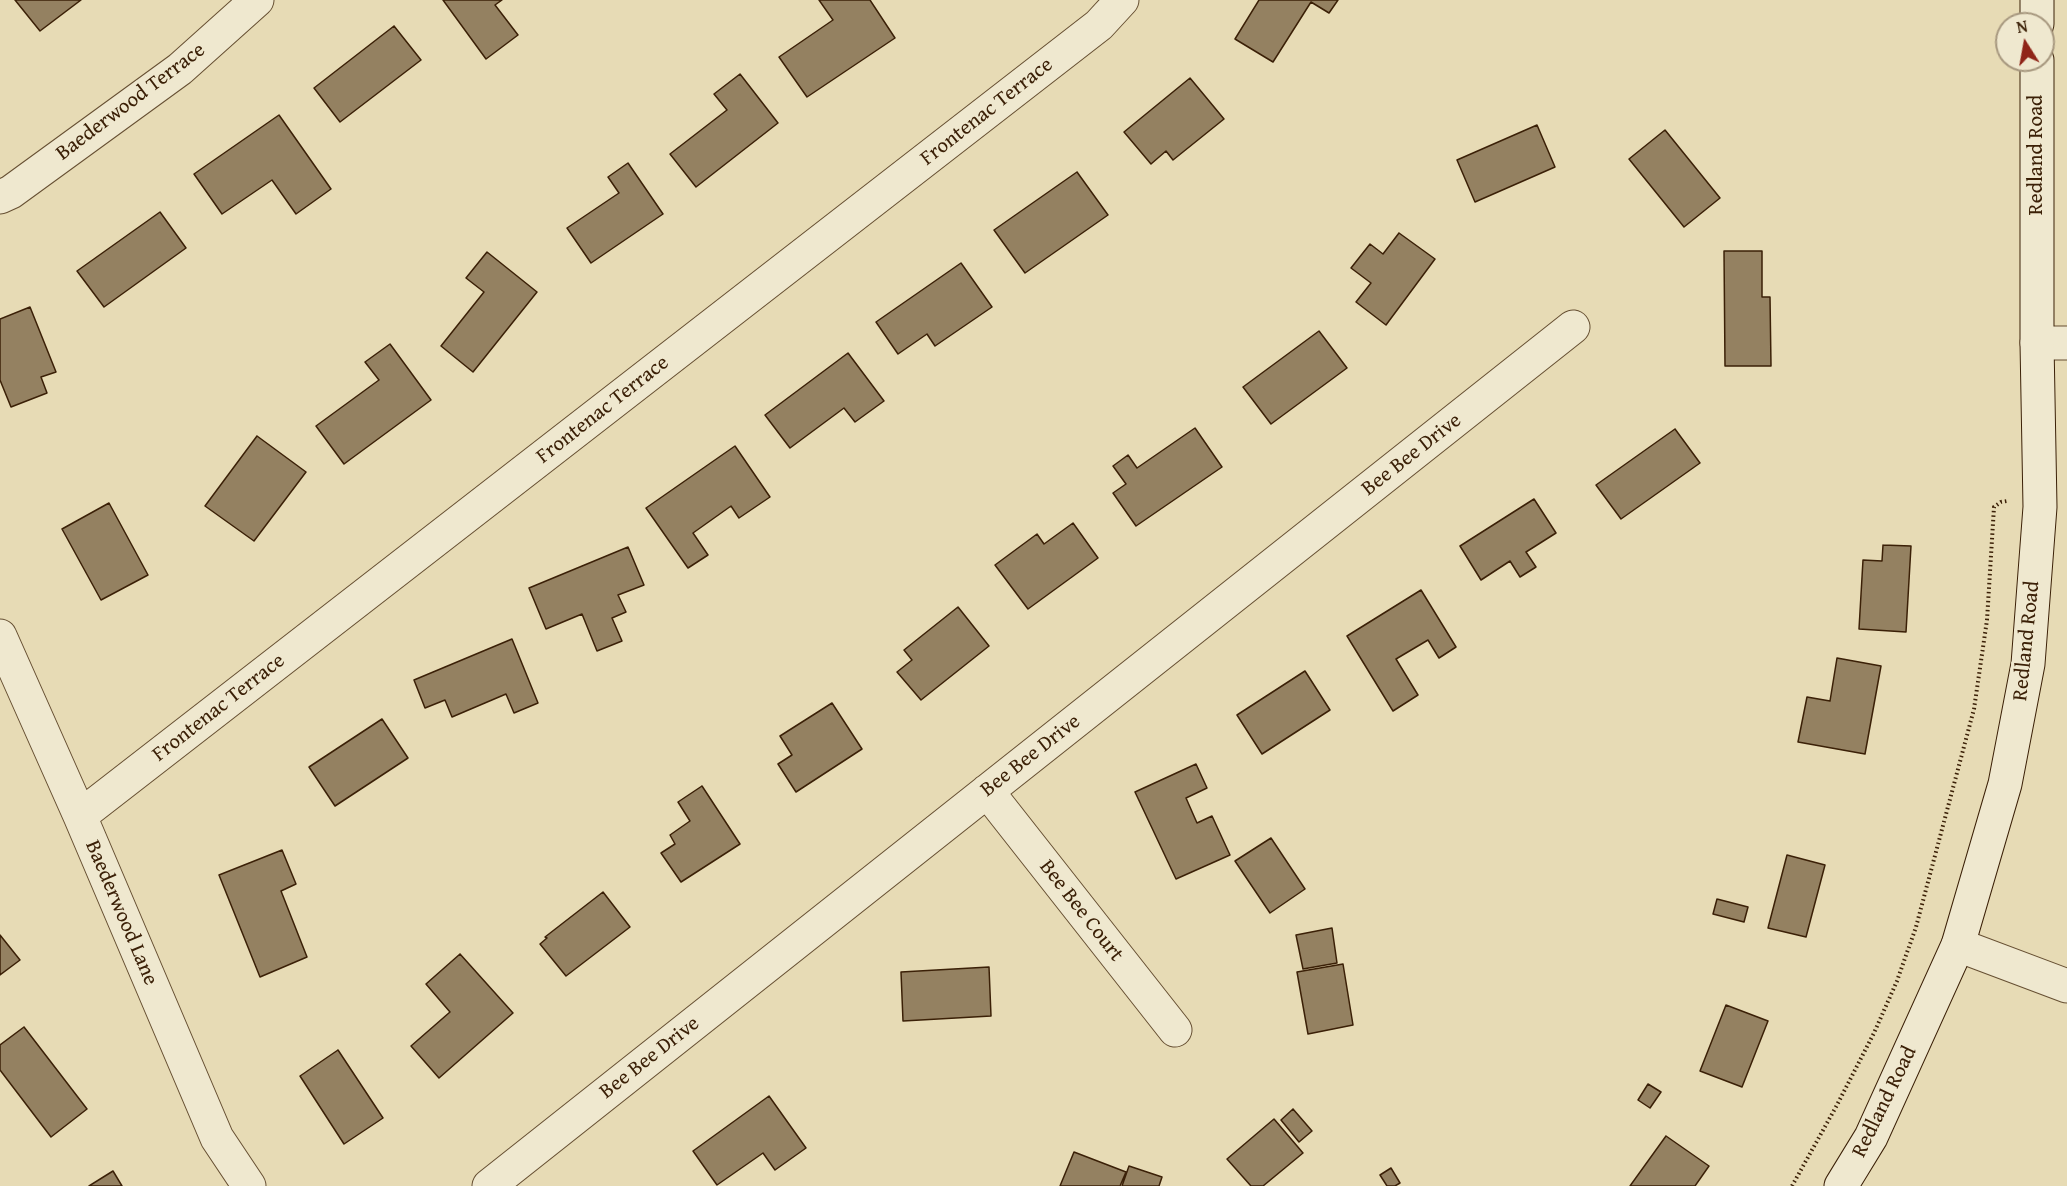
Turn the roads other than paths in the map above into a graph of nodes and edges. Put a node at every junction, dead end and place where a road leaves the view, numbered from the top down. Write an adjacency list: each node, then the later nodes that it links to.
1 (256, 0): 4 (street, Baederwood Terrace)
2 (1122, 0): 9 (street, Frontenac Terrace)
3 (2038, 72): 6 (street, Redland Road)
4 (0, 197)
5 (1573, 327): 8 (street, Bee Bee Drive)
6 (2052, 343): 10 (street, Redland Road)
7 (0, 636): 9 (street, Baederwood Lane)
8 (987, 791): 12 (street, Bee Bee Court); 14 (street, Bee Bee Drive)
9 (80, 816): 13 (street, Baederwood Lane)
10 (1958, 945): 11 (street); 15 (street, Redland Road)
11 (2067, 986)
12 (1174, 1030)
13 (249, 1186)
14 (489, 1186)
15 (1841, 1186)

